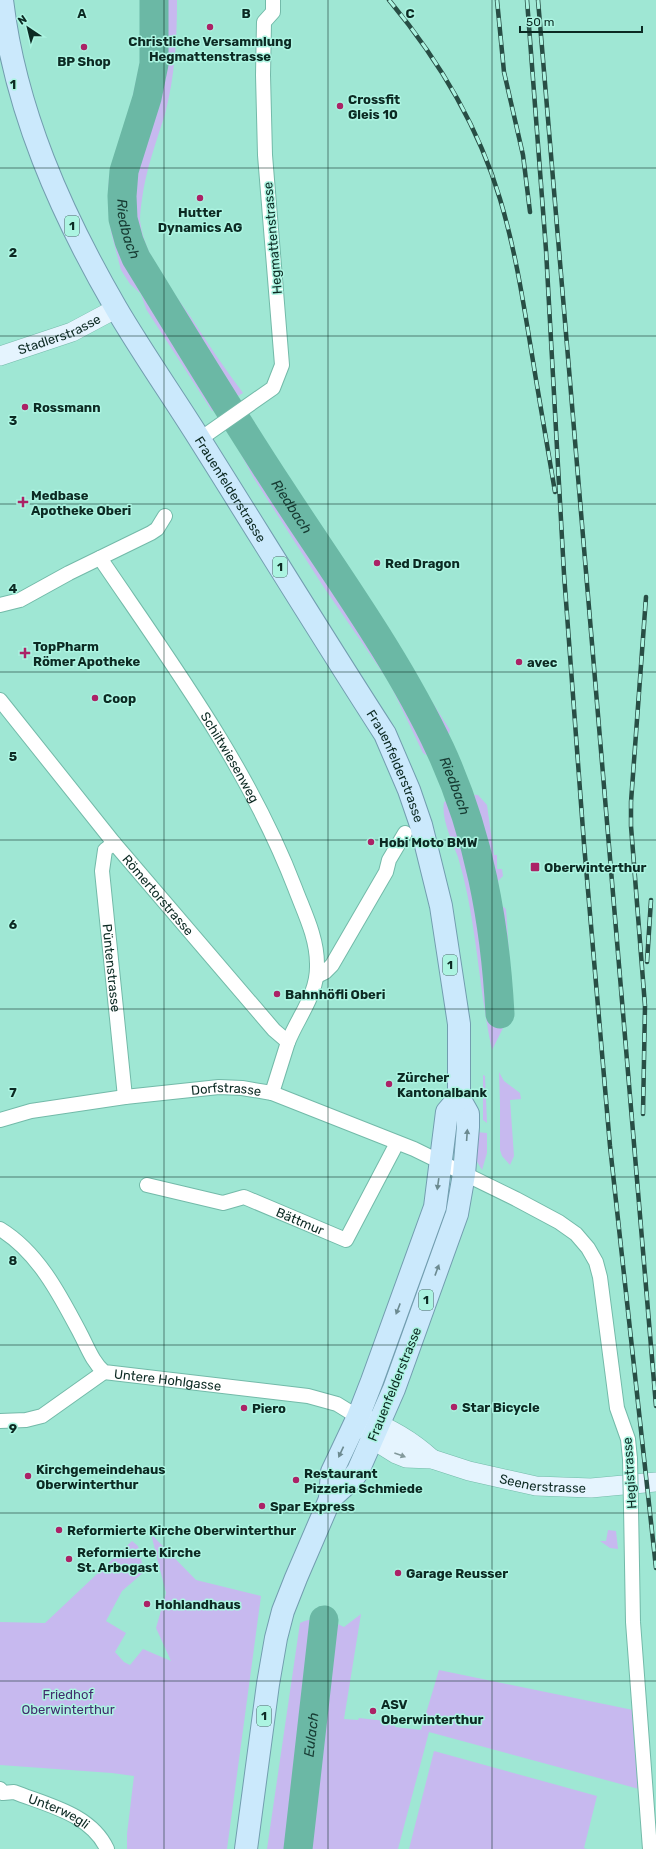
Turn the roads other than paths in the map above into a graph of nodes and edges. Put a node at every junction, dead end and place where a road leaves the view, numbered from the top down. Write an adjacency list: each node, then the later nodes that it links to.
1 (2, 0): 3 (main road, Frauenfelderstrasse / 1)
2 (273, 0): 5 (street, Hegmattenstrasse)
3 (117, 308): 4 (main road, Stadlerstrasse); 5 (main road, Frauenfelderstrasse / 1)
4 (0, 356)
5 (200, 439): 16 (main road, Frauenfelderstrasse / 1)
6 (165, 516): 7 (street)
7 (100, 558): 8 (street); 12 (street, Schiltwiesenweg)
8 (0, 605)
9 (0, 701): 11 (street, Römertorstrasse)
10 (405, 833): 12 (street)
11 (114, 843): 13 (street, Römertorstrasse); 15 (street, Püntenstrasse)
12 (316, 976): 13 (street, Schiltwiesenweg)
13 (288, 1042): 14 (street)
14 (272, 1093): 15 (street, Dorfstrasse); 18 (street, Dorfstrasse)
15 (125, 1097): 17 (street, Dorfstrasse)
16 (459, 1098): 19 (main road, Frauenfelderstrasse / 1); 20 (main road, Frauenfelderstrasse / 1, one-way to 16)
17 (0, 1120)
18 (397, 1143): 19 (street, Dorfstrasse); 21 (street, Bättmur)
19 (441, 1162): 20 (street, Hegistrasse); 24 (main road, Frauenfelderstrasse / 1, one-way to 24)
20 (464, 1174): 26 (main road, Frauenfelderstrasse / 1, one-way to 20); 32 (street, Hegistrasse, bridge)
21 (147, 1185)
22 (0, 1229): 23 (street, Untere Hohlgasse)
23 (104, 1372): 24 (street, Untere Hohlgasse); 25 (street)
24 (358, 1417): 26 (main road, Seenerstrasse); 28 (main road, Frauenfelderstrasse / 1, one-way to 28)
25 (0, 1421)
26 (376, 1432): 27 (main road, Seenerstrasse); 28 (main road, Frauenfelderstrasse / 1)
27 (656, 1482)
28 (330, 1499): 31 (main road, Frauenfelderstrasse / 1)
29 (0, 1789): 30 (street, Unterwegli)
30 (107, 1849)
31 (246, 1849)
32 (650, 1849)

